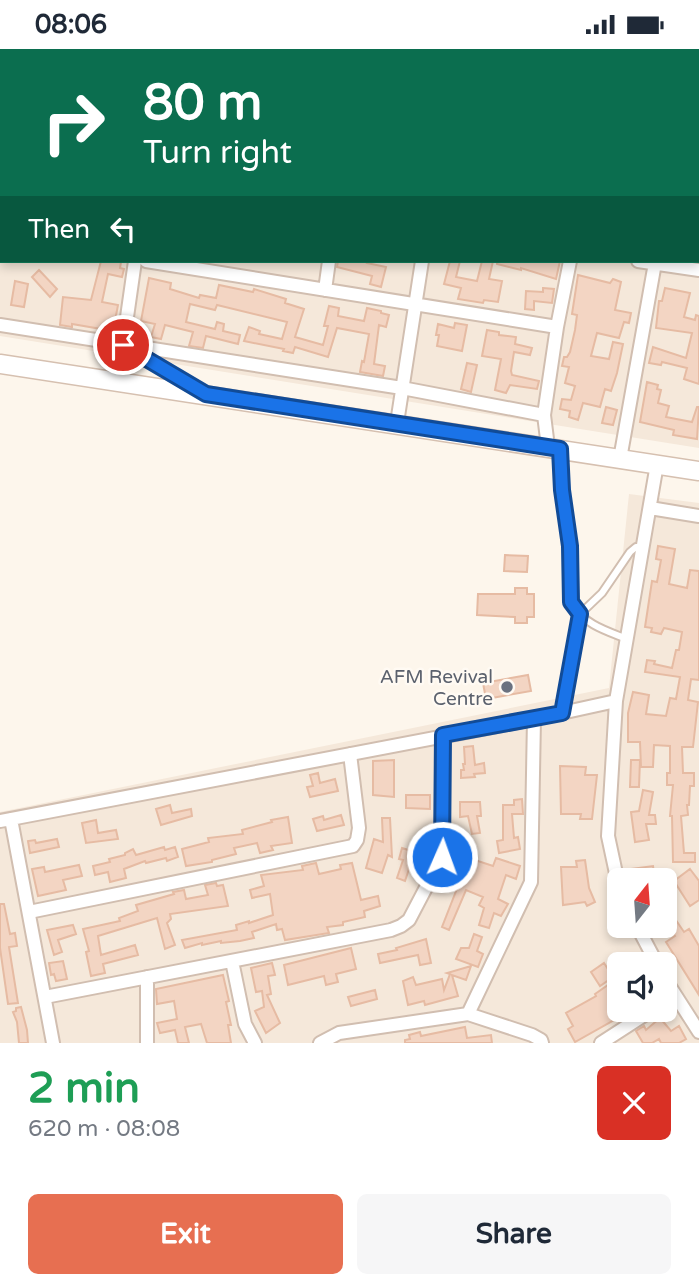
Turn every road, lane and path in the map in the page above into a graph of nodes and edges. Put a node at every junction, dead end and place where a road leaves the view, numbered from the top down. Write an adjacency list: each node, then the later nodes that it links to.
1 (135, 263): 12 (street)
2 (158, 263): 8 (street)
3 (329, 263): 8 (street)
4 (422, 263): 9 (street)
5 (570, 263): 11 (street)
6 (655, 263): 7 (street); 19 (street)
7 (699, 270)
8 (325, 290): 9 (street)
9 (415, 304): 11 (street); 14 (street)
10 (0, 325): 12 (street)
11 (557, 327): 16 (street)
12 (123, 345): 14 (street); 15 (street)
13 (0, 364): 15 (street)
14 (402, 389): 16 (street); 17 (street)
15 (206, 394): 17 (street)
16 (544, 415): 18 (street)
17 (397, 423): 18 (street)
18 (554, 448): 19 (street); 25 (lane)
19 (620, 459): 20 (street)
20 (657, 464): 21 (street); 22 (street)
21 (699, 471)
22 (650, 508): 23 (street); 24 (street)
23 (699, 516)
24 (643, 547): 25 (lane); 26 (street)
25 (580, 614): 26 (lane); 28 (lane)
26 (627, 639): 27 (street)
27 (616, 701): 28 (street); 33 (street)
28 (562, 713): 29 (street)
29 (534, 719): 30 (street); 39 (street)
30 (443, 735): 31 (street); 35 (street)
31 (350, 754): 32 (street); 34 (street)
32 (6, 820): 34 (street)
33 (615, 868)
34 (29, 912): 37 (street)
35 (232, 961): 36 (street); 44 (street)
36 (147, 978): 37 (street); 43 (street)
37 (45, 997): 42 (street)
38 (677, 1005): 41 (street)
39 (468, 1014): 45 (street); 46 (street)
40 (633, 1022): 47 (street)
41 (696, 1024)
42 (52, 1043)
43 (147, 1043)
44 (255, 1043)
45 (320, 1043)
46 (542, 1043)
47 (601, 1043)

